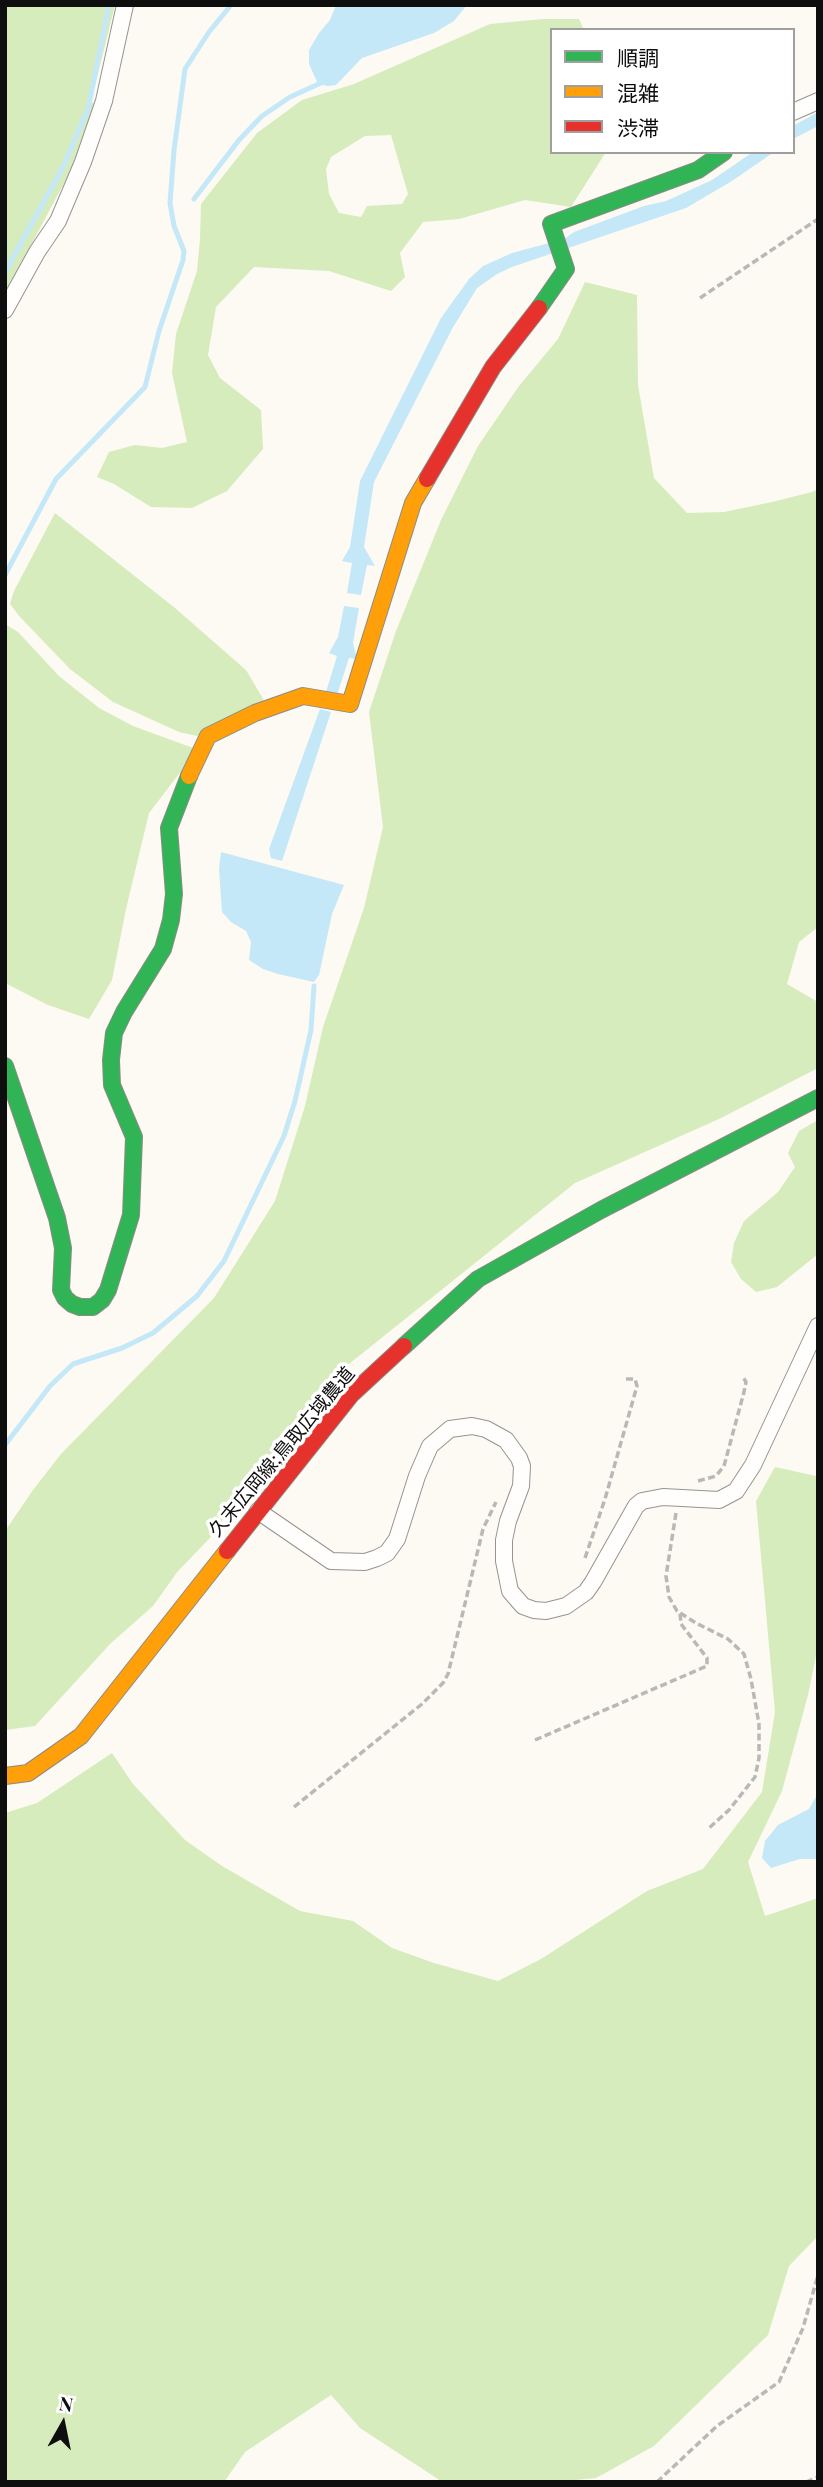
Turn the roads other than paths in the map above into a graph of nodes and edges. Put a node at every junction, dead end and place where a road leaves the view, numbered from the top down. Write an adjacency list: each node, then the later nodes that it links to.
1 (125, 5): 5 (street)
2 (818, 101): 3 (street)
3 (795, 110)
4 (721, 154): 6 (street)
5 (5, 310)
6 (5, 1066)
7 (818, 1098): 9 (street, 久末広岡線;鳥取広域農道)
8 (818, 1326): 9 (street)
9 (258, 1511): 10 (street, 久末広岡線;鳥取広域農道)
10 (5, 1776)

